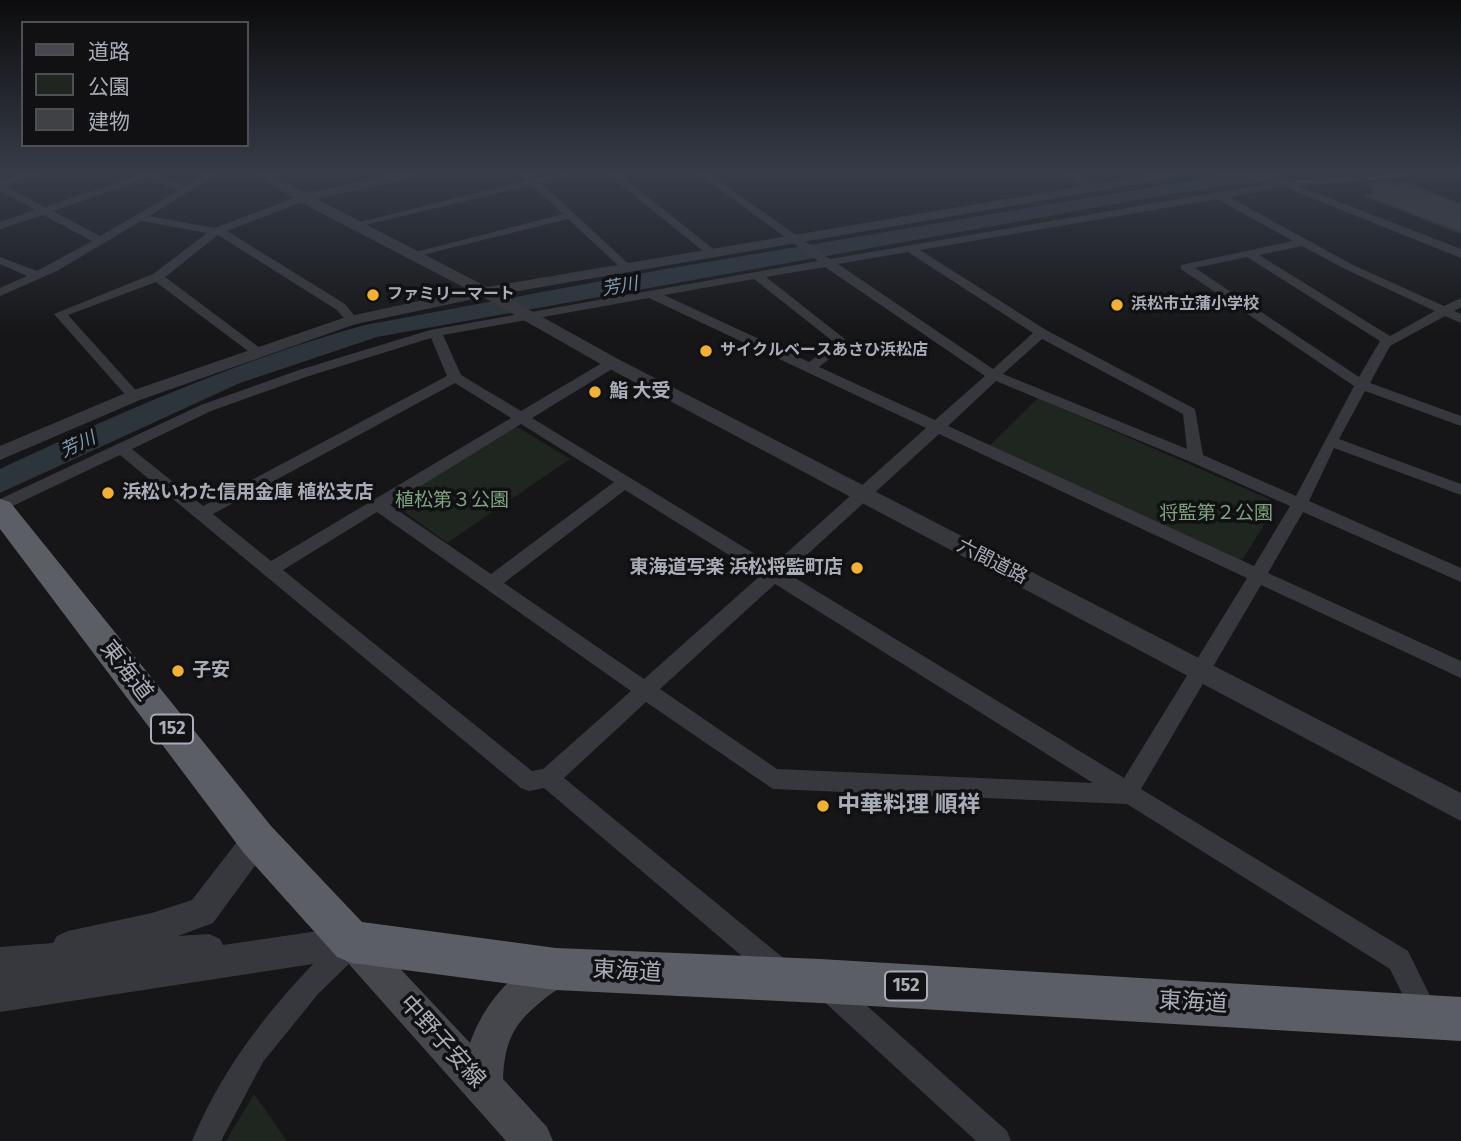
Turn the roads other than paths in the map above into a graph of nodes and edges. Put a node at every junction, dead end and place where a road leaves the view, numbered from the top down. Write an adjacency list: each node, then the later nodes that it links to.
1 (77, 228): 17 (street)
2 (122, 228): 17 (street)
3 (200, 228): 15 (street)
4 (224, 228): 15 (street)
5 (359, 228): 24 (street)
6 (519, 228): 24 (street)
7 (583, 228): 27 (street)
8 (681, 228): 21 (street)
9 (780, 228): 16 (street)
10 (864, 228): 16 (street)
11 (1025, 228): 20 (street)
12 (1279, 228): 18 (street)
13 (1399, 228): 23 (street)
14 (1411, 228): 19 (street)
15 (217, 231): 30 (street); 38 (street)
16 (797, 240): 21 (street); 26 (street)
17 (100, 241): 29 (street)
18 (1304, 242): 22 (street); 35 (street)
19 (1461, 247)
20 (909, 248): 26 (street); 40 (street)
21 (712, 253): 27 (street)
22 (1249, 254): 41 (street); 47 (street)
23 (1461, 254)
24 (410, 255): 32 (street)
25 (0, 260): 29 (street)
26 (827, 261): 28 (street); 45 (street)
27 (627, 268): 32 (street)
28 (756, 275): 33 (street); 44 (street)
29 (38, 276): 31 (street)
30 (157, 277): 42 (street); 48 (street)
31 (0, 292)
32 (489, 294): 36 (street, 六間道路); 38 (street)
33 (653, 295): 36 (street); 44 (street)
34 (1461, 302): 35 (street)
35 (1443, 311): 37 (street); 41 (street)
36 (526, 315): 39 (street); 43 (street, 六間道路)
37 (1461, 319)
38 (352, 320): 42 (street)
39 (435, 333): 46 (street); 53 (street)
40 (1041, 333): 45 (street); 55 (street)
41 (1389, 341): 47 (street)
42 (257, 351): 48 (street)
43 (612, 363): 49 (street); 58 (street, 六間道路)
44 (809, 368): 51 (street)
45 (995, 376): 51 (street); 55 (street)
46 (455, 377): 49 (street); 62 (street)
47 (1362, 385): 50 (street); 52 (street)
48 (134, 396): 54 (street)
49 (522, 418): 56 (street); 60 (street)
50 (1461, 421)
51 (940, 427): 58 (street); 66 (street)
52 (1330, 441): 57 (street); 59 (street)
53 (120, 447): 61 (street); 62 (street)
54 (0, 454)
55 (1196, 458): 59 (street)
56 (625, 482): 64 (street); 67 (street)
57 (1461, 490)
58 (863, 495): 64 (street); 68 (street, 六間道路)
59 (1300, 503): 65 (street); 66 (street)
60 (377, 504): 63 (street); 67 (street)
61 (0, 507): 74 (highway, 東海道 / 152)
62 (201, 514): 63 (street)
63 (271, 569): 71 (street)
64 (773, 573): 70 (street); 72 (street)
65 (1461, 575)
66 (1257, 576): 68 (street); 69 (street)
67 (491, 583): 70 (street)
68 (1202, 670): 72 (street); 73 (street, 六間道路)
69 (1461, 670)
70 (644, 690): 71 (street); 72 (street)
71 (548, 778): 78 (street)
72 (1126, 794): 80 (street)
73 (1461, 808)
74 (257, 839): 75 (highway, 東海道 / 152); 76 (street)
75 (352, 942): 76 (street); 77 (highway, 東海道 / 152); 79 (street); 81 (main road, 中野子安線); 82 (street)
76 (0, 963)
77 (556, 969): 78 (highway, 東海道 / 152); 81 (main road)
78 (805, 980): 80 (highway, 東海道 / 152); 84 (street)
79 (0, 995)
80 (1444, 1018)
81 (483, 1086): 83 (main road, 中野子安線)
82 (206, 1141)
83 (533, 1141)
84 (997, 1141)

